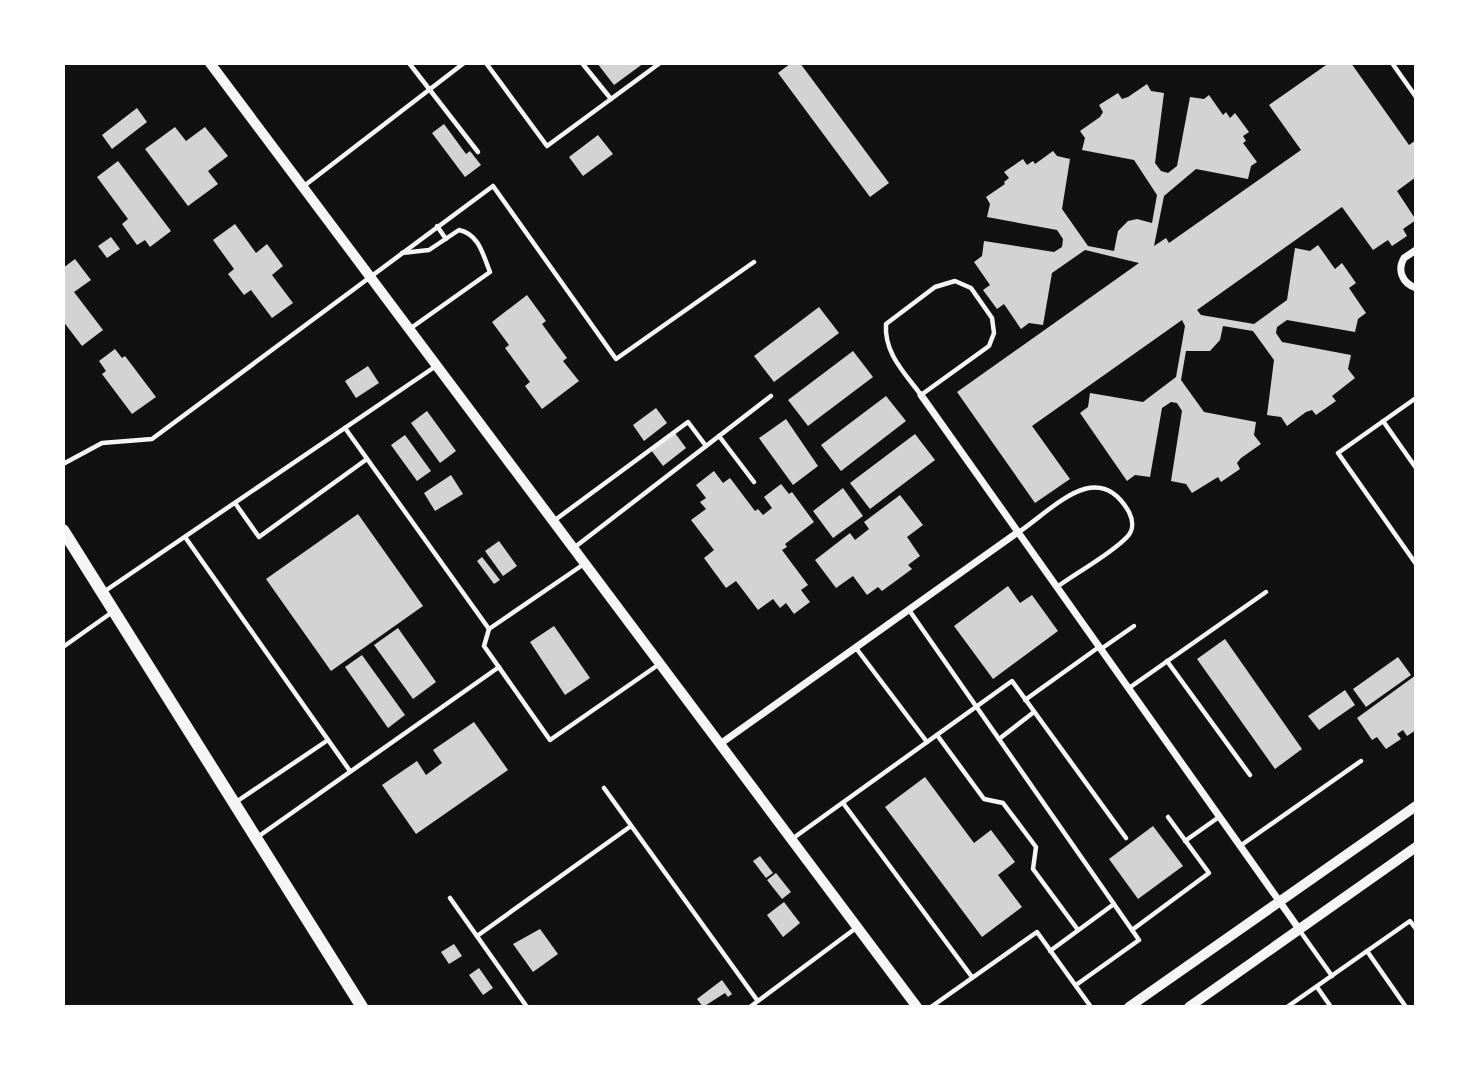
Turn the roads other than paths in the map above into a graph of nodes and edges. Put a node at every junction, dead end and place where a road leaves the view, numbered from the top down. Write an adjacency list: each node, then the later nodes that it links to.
1 (209, 63): 12 (street)
2 (409, 63): 8 (lane)
3 (464, 63): 8 (lane)
4 (486, 63): 10 (lane)
5 (582, 63): 10 (lane)
6 (660, 63): 10 (lane)
7 (1392, 63): 9 (lane)
8 (429, 90): 11 (lane); 12 (lane)
9 (1416, 97)
10 (611, 99)
11 (478, 152)
12 (303, 187): 18 (street)
13 (437, 226): 14 (lane); 16 (lane); 17 (lane)
14 (446, 239): 16 (lane); 20 (lane)
15 (1416, 250): 19 (street)
16 (401, 253): 18 (lane)
17 (754, 262)
18 (369, 276): 20 (street); 30 (lane)
19 (1416, 288)
20 (410, 330): 21 (street)
21 (437, 365): 26 (lane); 34 (street)
22 (921, 395): 22 (lane); 36 (street)
23 (771, 396): 27 (lane)
24 (1416, 398): 25 (lane)
25 (1383, 421): 31 (lane); 40 (lane)
26 (345, 428): 29 (lane); 33 (lane)
27 (719, 436): 28 (lane); 32 (lane)
28 (706, 446): 34 (lane); 38 (lane)
29 (367, 458): 33 (lane); 47 (lane)
30 (63, 464)
31 (1416, 468)
32 (754, 482)
33 (235, 503): 37 (lane)
34 (553, 521): 38 (street)
35 (63, 530): 43 (main road)
36 (1018, 532): 41 (street); 41 (lane); 44 (street)
37 (186, 537): 43 (lane); 60 (lane)
38 (573, 548): 39 (street)
39 (585, 564): 47 (lane); 52 (street)
40 (1416, 564)
41 (1057, 587): 50 (street)
42 (1266, 592): 51 (lane)
43 (102, 593): 45 (main road)
44 (909, 610): 49 (street); 56 (lane)
45 (114, 611): 48 (lane); 67 (main road)
46 (1134, 625): 50 (lane)
47 (489, 629): 53 (lane)
48 (63, 646)
49 (856, 648): 61 (lane); 62 (street)
50 (1100, 648): 54 (street); 55 (lane)
51 (1167, 661): 54 (lane); 65 (lane)
52 (659, 663): 53 (lane); 62 (street)
53 (499, 667): 64 (lane)
54 (1128, 688): 70 (street)
55 (1026, 700): 56 (lane); 57 (lane)
56 (977, 706): 58 (lane); 59 (lane)
57 (1034, 712): 59 (lane); 74 (lane)
58 (937, 735): 61 (lane); 85 (lane)
59 (999, 739): 81 (lane)
60 (328, 740): 64 (lane); 67 (lane)
61 (927, 742): 68 (lane)
62 (720, 744): 75 (street)
63 (1361, 761): 77 (lane)
64 (350, 771): 73 (lane)
65 (1250, 775)
66 (604, 788): 72 (lane)
67 (234, 803): 73 (main road)
68 (843, 803): 75 (lane); 91 (lane)
69 (1416, 806): 80 (street)
70 (1219, 816): 76 (lane); 77 (street)
71 (1168, 817): 76 (lane)
72 (631, 825): 87 (lane); 94 (lane)
73 (256, 838): 96 (main road)
74 (1126, 838)
75 (791, 840): 82 (street)
76 (1185, 841): 86 (lane)
77 (1240, 846): 80 (street)
78 (1416, 847): 83 (street)
79 (450, 898): 87 (lane)
80 (1280, 902): 83 (street); 101 (street)
81 (1114, 904): 85 (lane); 86 (lane)
82 (857, 928): 94 (lane); 95 (street)
83 (1299, 929): 90 (lane); 102 (street)
84 (1416, 929): 89 (lane)
85 (1078, 930): 88 (lane)
86 (1132, 930): 92 (lane)
87 (477, 936): 97 (lane)
88 (1050, 951): 91 (lane); 92 (lane)
89 (1367, 951): 90 (lane); 105 (lane)
90 (1332, 976): 93 (lane)
91 (972, 977): 99 (lane)
92 (1076, 985): 100 (lane)
93 (1317, 987): 103 (lane); 104 (lane)
94 (757, 1000): 98 (lane)
95 (912, 1005)
96 (362, 1007)
97 (527, 1007)
98 (750, 1007)
99 (931, 1007)
100 (1091, 1007)
101 (1129, 1007)
102 (1189, 1007)
103 (1287, 1007)
104 (1331, 1007)
105 (1406, 1007)

